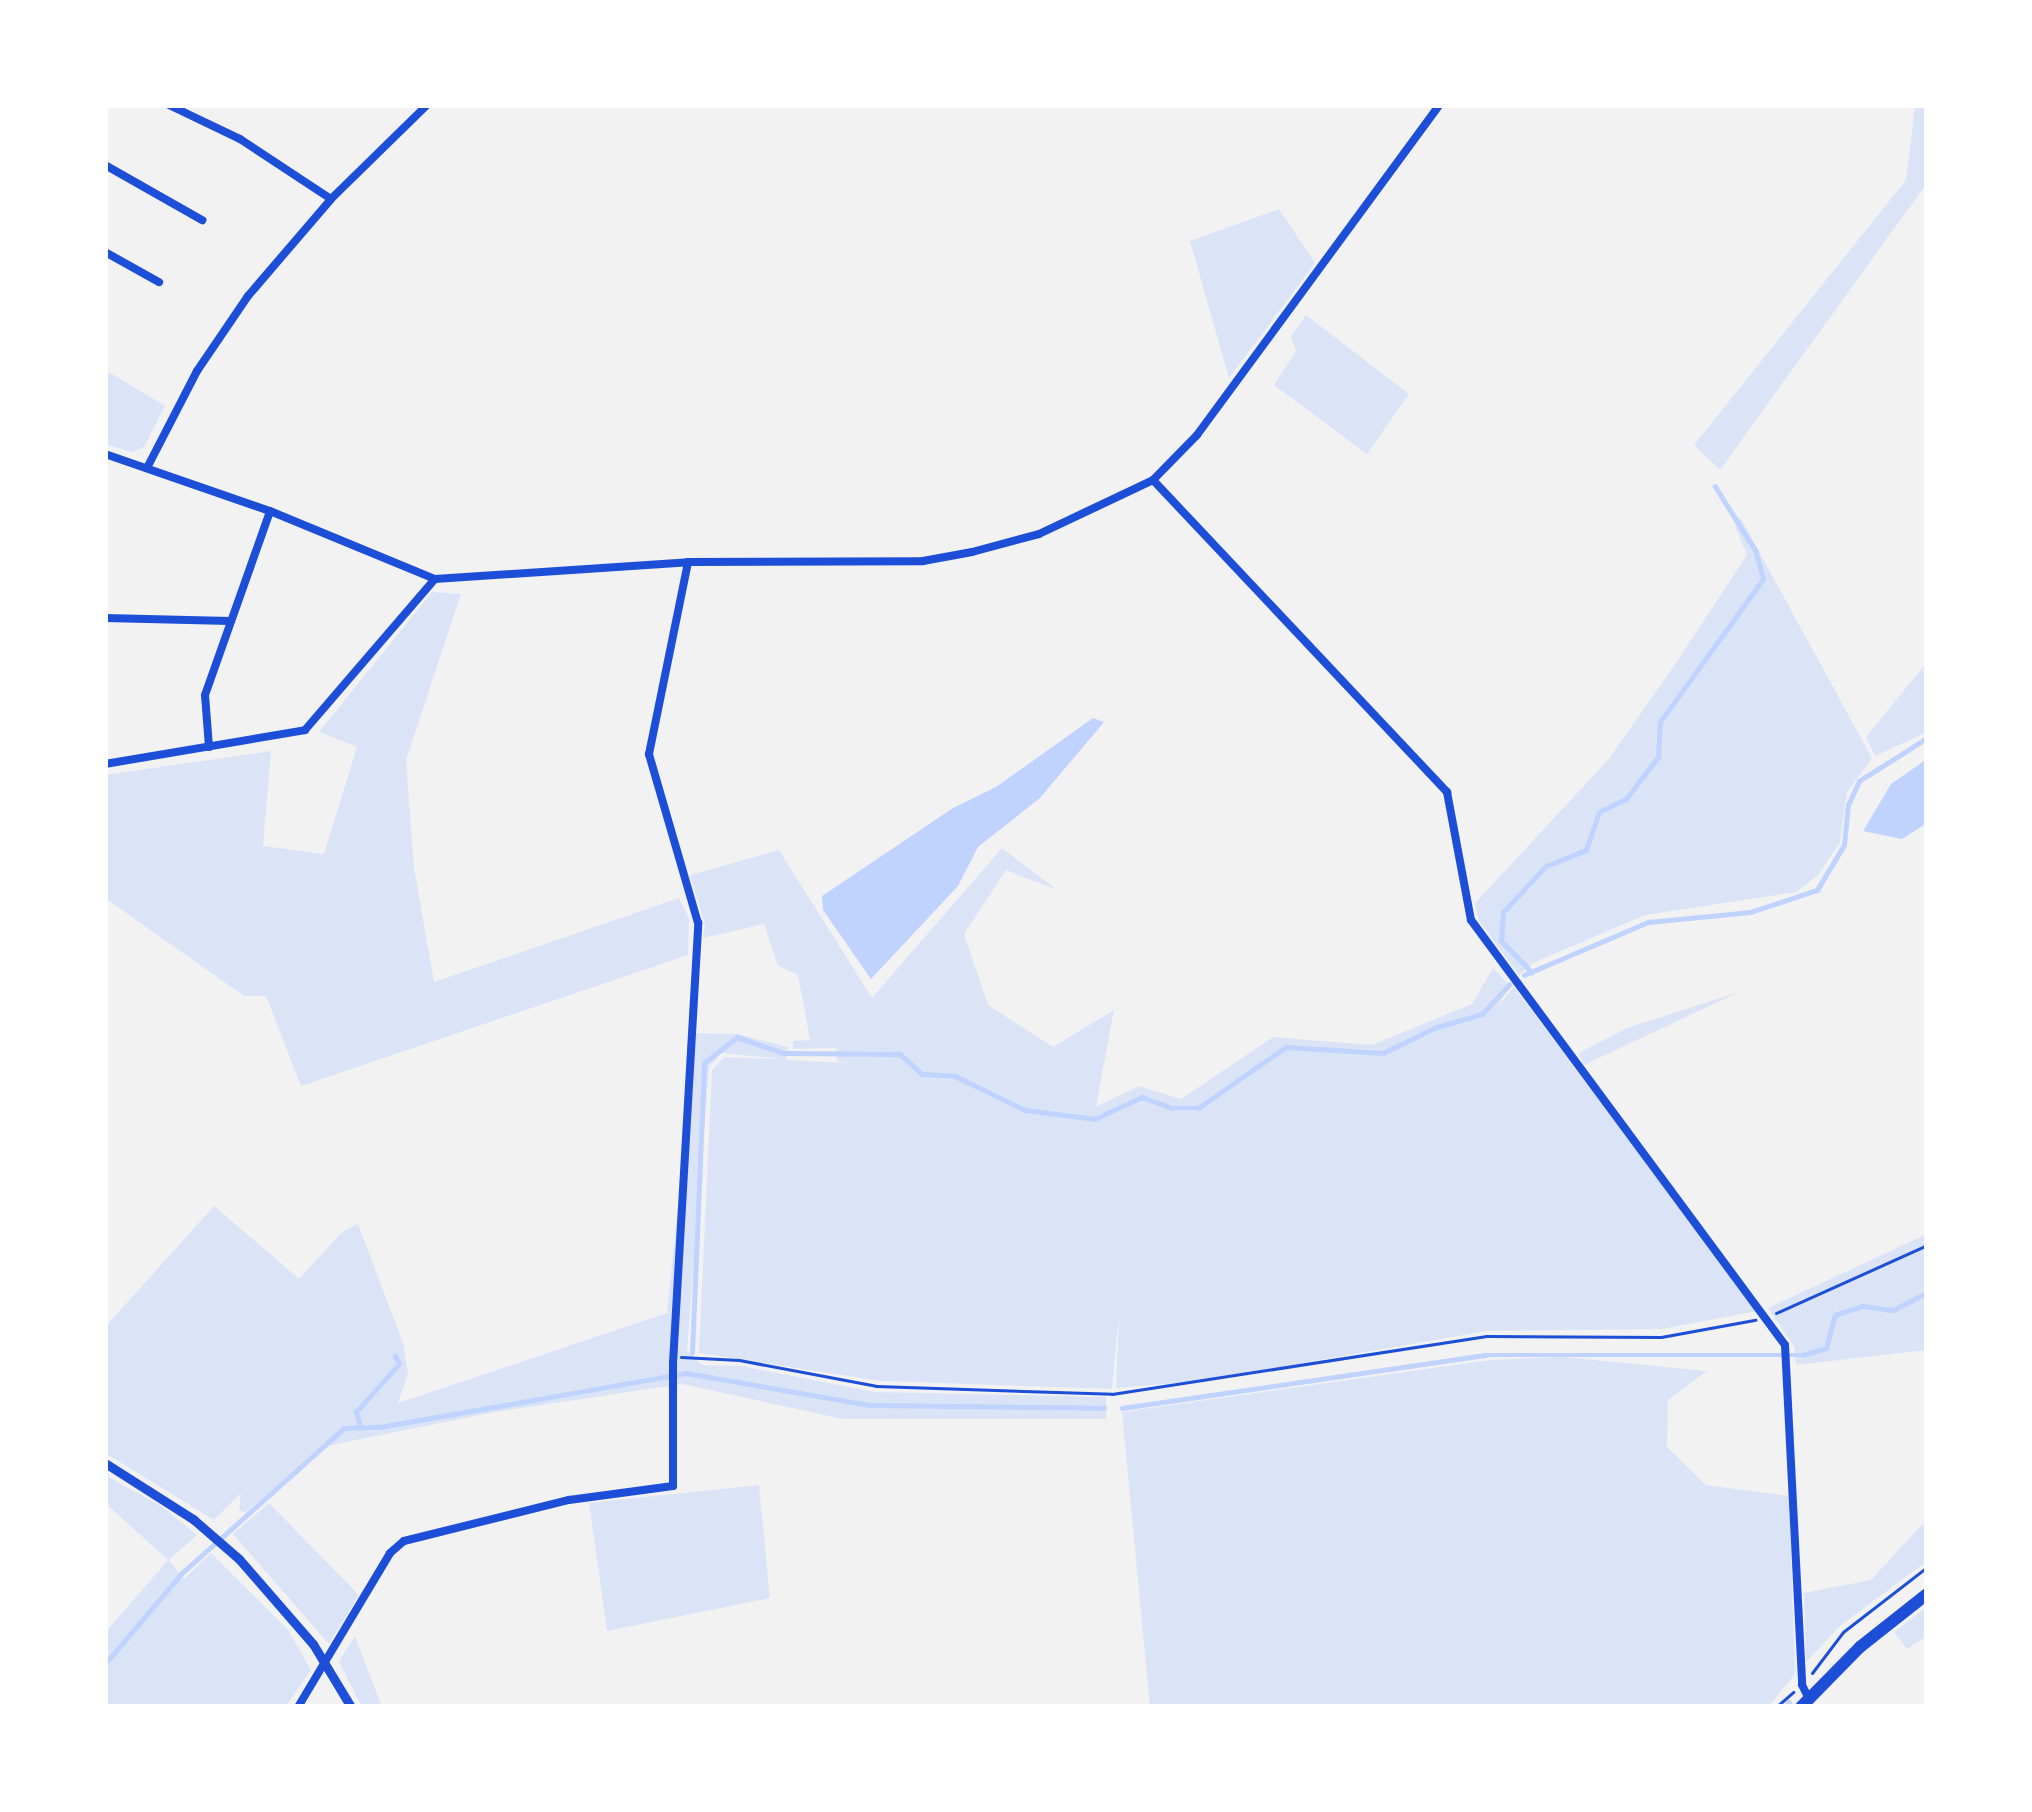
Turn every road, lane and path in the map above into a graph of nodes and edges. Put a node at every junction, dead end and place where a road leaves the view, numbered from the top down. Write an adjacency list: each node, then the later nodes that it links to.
1 (169, 105): 5 (street)
2 (427, 105): 5 (street)
3 (1439, 105): 11 (street)
4 (105, 165): 6 (street)
5 (331, 199): 10 (street)
6 (202, 220)
7 (105, 252): 8 (street)
8 (159, 283)
9 (105, 454): 10 (street)
10 (148, 466): 12 (street)
11 (1153, 480): 13 (street); 20 (street)
12 (270, 511): 14 (street); 16 (street)
13 (688, 562): 14 (street); 21 (street)
14 (435, 579): 17 (street)
15 (105, 618): 16 (street)
16 (230, 621): 17 (street)
17 (209, 747): 18 (street)
18 (105, 764)
19 (1927, 1245): 20 (path)
20 (1767, 1317): 21 (path); 25 (street)
21 (673, 1360): 27 (street)
22 (105, 1463): 28 (street)
23 (1927, 1567): 25 (path)
24 (1927, 1594): 26 (main road)
25 (1802, 1684): 26 (street); 29 (path)
26 (1805, 1703)
27 (298, 1707)
28 (351, 1707)
29 (1776, 1707)

